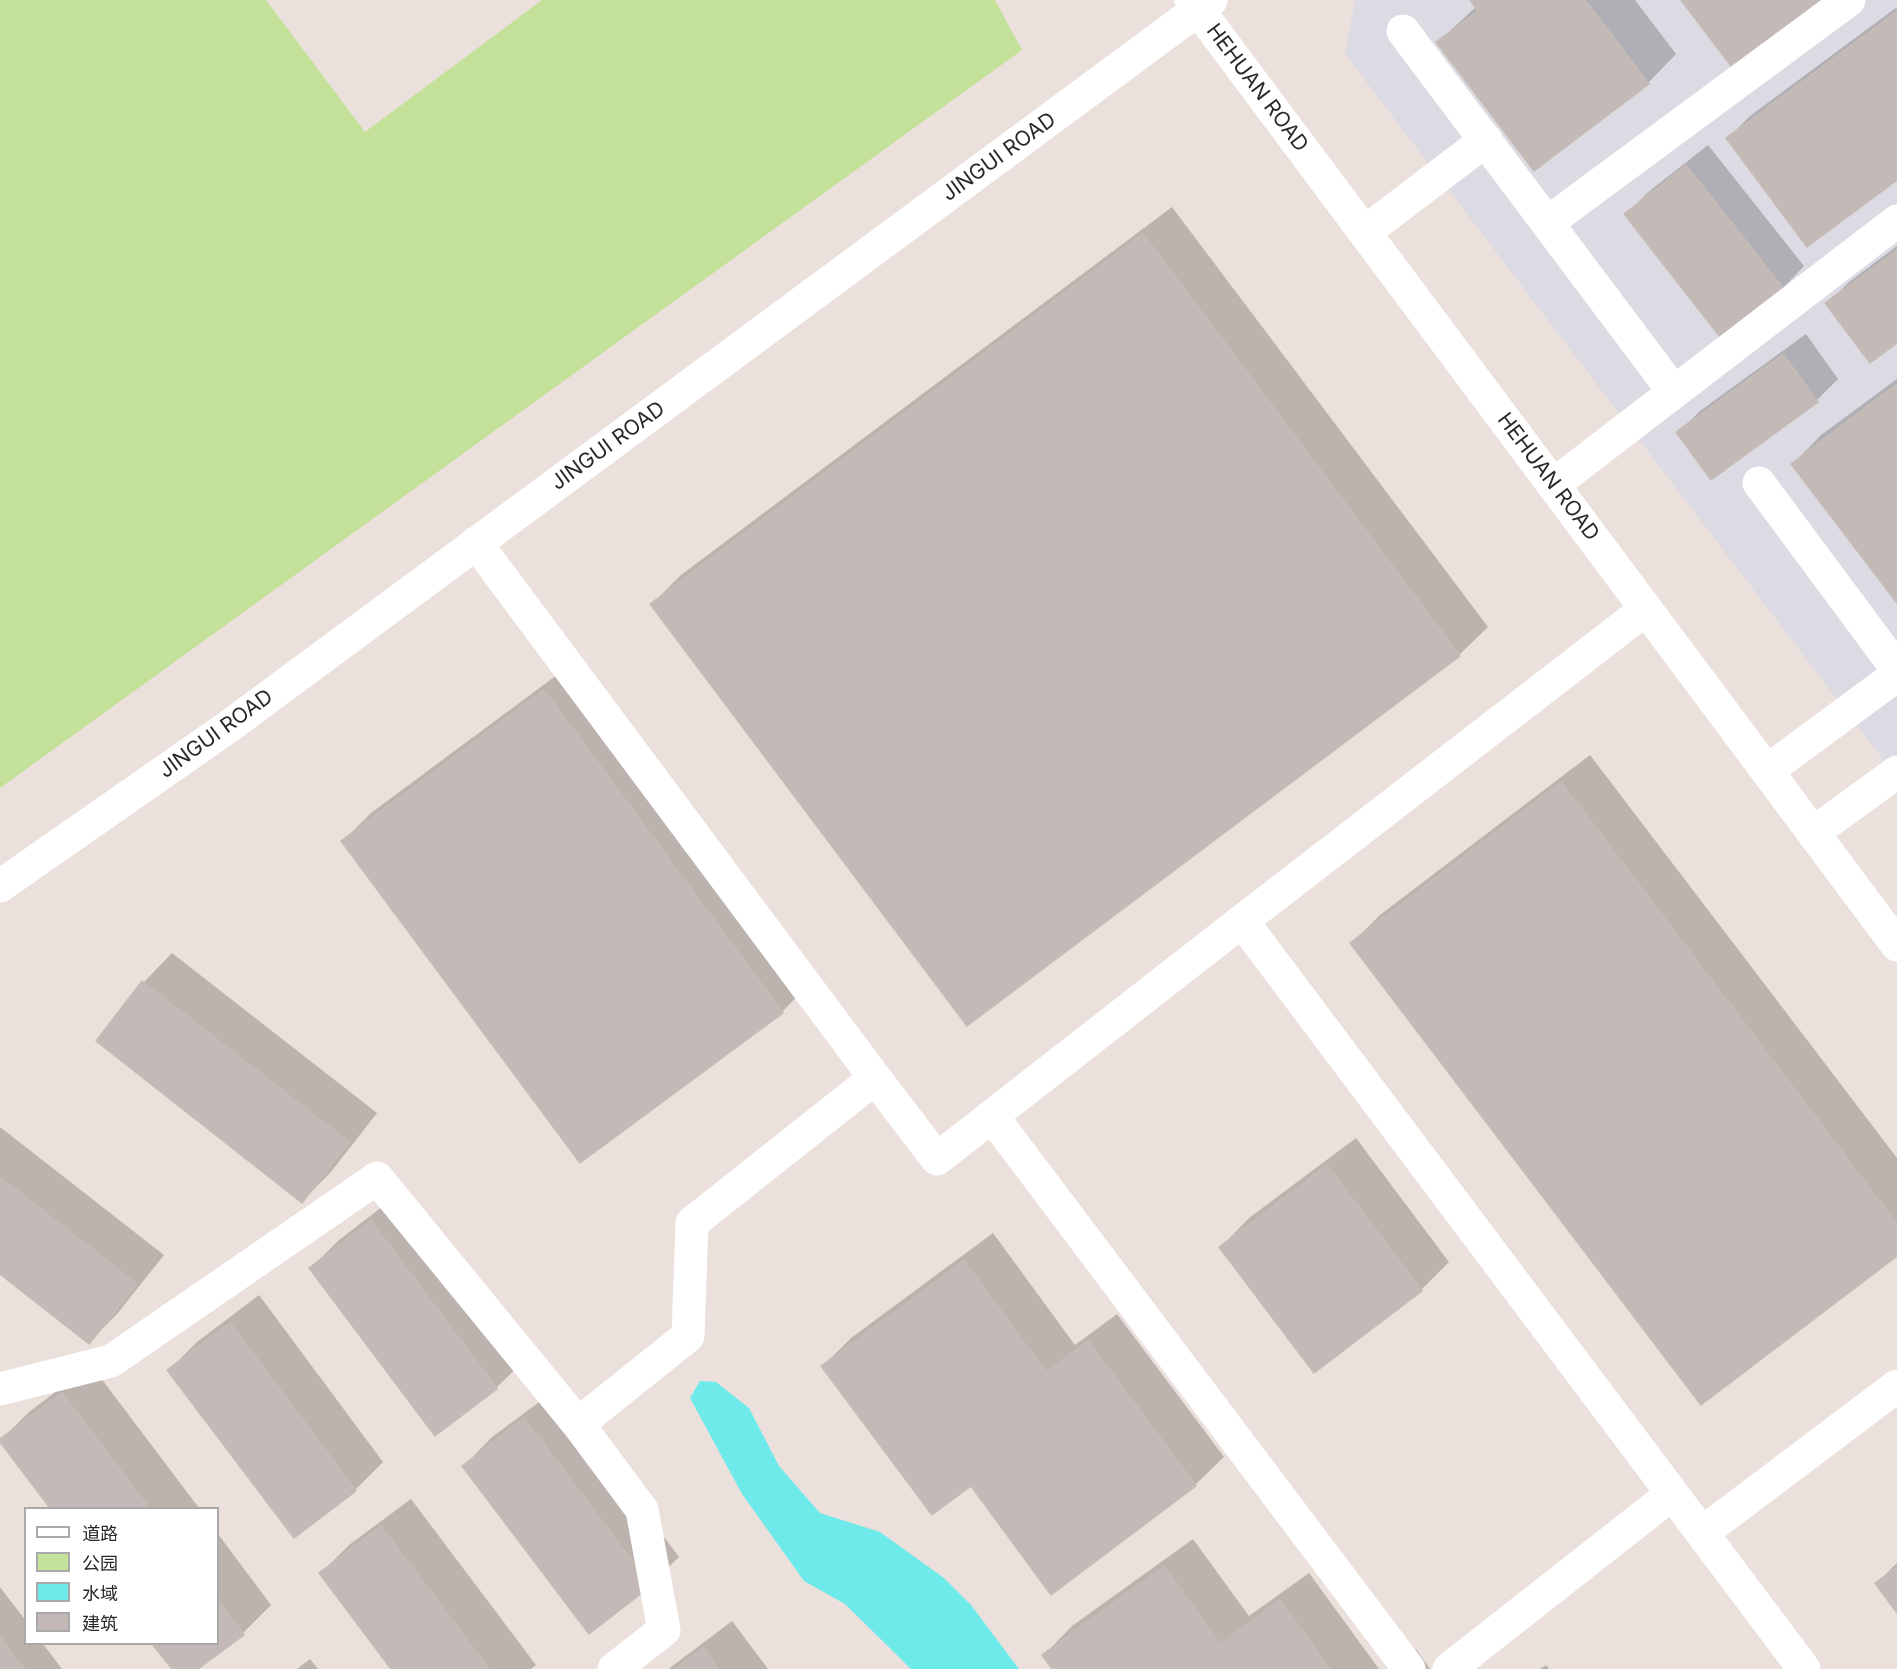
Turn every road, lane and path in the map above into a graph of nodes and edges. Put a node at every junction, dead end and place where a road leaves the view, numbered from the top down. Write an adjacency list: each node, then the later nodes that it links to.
1 (1849, 0): 6 (street)
2 (1200, 3): 7 (street, HEHUAN ROAD); 11 (street, JINGUI ROAD)
3 (1403, 31): 4 (street)
4 (1486, 141): 6 (street); 7 (street)
5 (1897, 221): 8 (street)
6 (1547, 223): 8 (street)
7 (1365, 232): 10 (street, HEHUAN ROAD)
8 (1674, 392): 10 (street)
9 (1759, 483): 13 (street)
10 (1553, 485): 12 (street, HEHUAN ROAD)
11 (476, 543): 18 (street, JINGUI ROAD); 21 (street)
12 (1646, 609): 15 (street, HEHUAN ROAD); 19 (street)
13 (1897, 669)
14 (1897, 675): 15 (street)
15 (1767, 771): 17 (street, HEHUAN ROAD)
16 (1897, 772): 17 (street)
17 (1813, 833): 20 (street, HEHUAN ROAD)
18 (0, 886)
19 (1242, 921): 22 (street); 26 (street)
20 (1897, 945)
21 (875, 1078): 22 (street); 25 (street)
22 (992, 1116): 29 (street)
23 (1897, 1386): 27 (street)
24 (0, 1389): 25 (street)
25 (578, 1424): 28 (street)
26 (1672, 1494): 27 (street); 30 (street)
27 (1702, 1533): 31 (street)
28 (614, 1669)
29 (1409, 1669)
30 (1449, 1669)
31 (1804, 1669)

